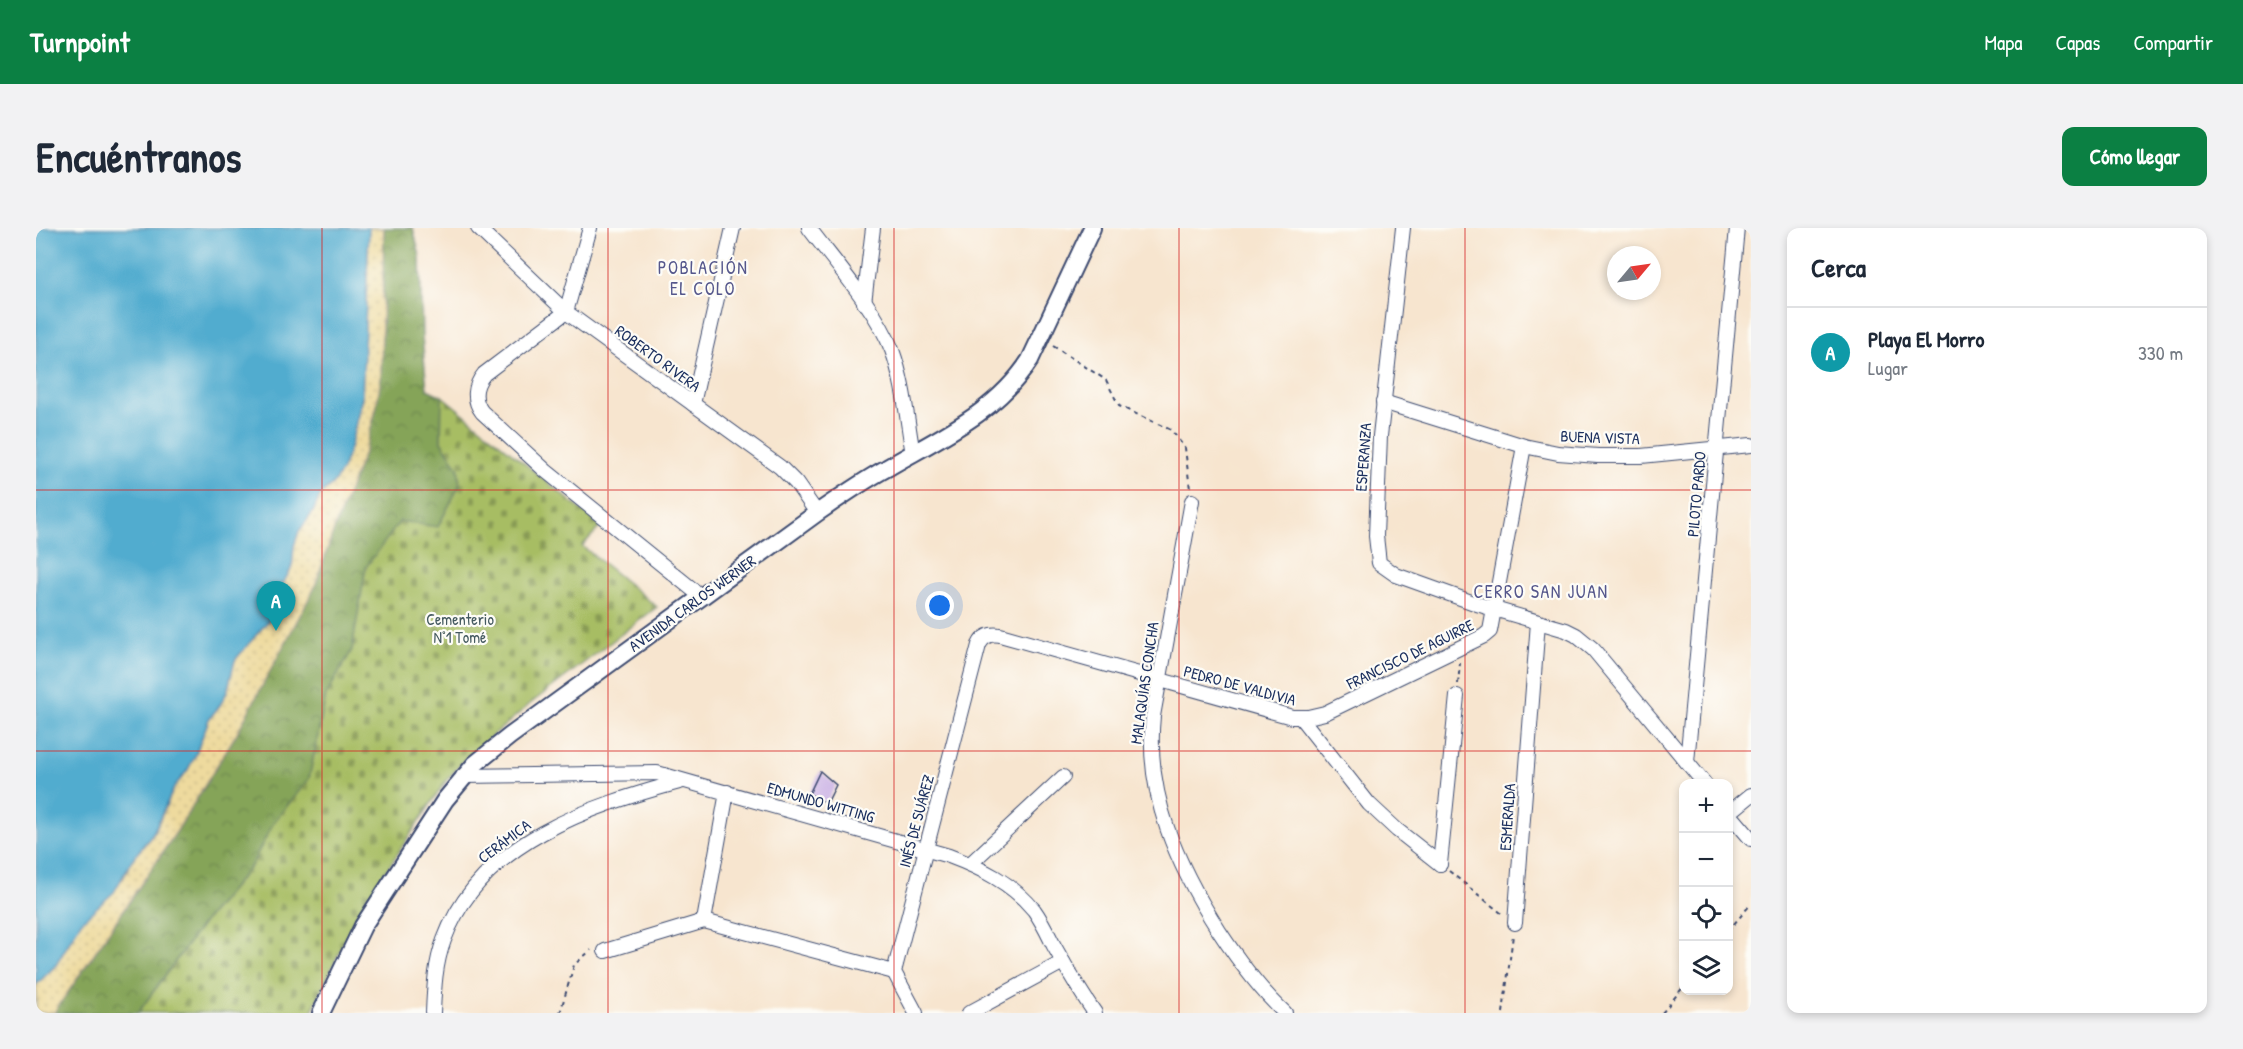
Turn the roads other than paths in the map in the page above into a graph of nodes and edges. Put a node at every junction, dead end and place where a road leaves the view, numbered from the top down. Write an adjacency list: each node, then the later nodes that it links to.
1 (478, 228): 10 (street, ROBERTO RIVERA)
2 (590, 228): 10 (street)
3 (733, 228): 12 (street)
4 (809, 228): 9 (street)
5 (873, 228): 9 (street)
6 (1092, 228): 16 (main road, AVENIDA CARLOS WERNER)
7 (1403, 228): 11 (street, ESPERANZA)
8 (1737, 228): 15 (street, PILOTO PARDO)
9 (864, 303): 16 (street)
10 (566, 312): 12 (street, ROBERTO RIVERA); 19 (street)
11 (1383, 402): 13 (street, BUENA VISTA); 20 (street, ESPERANZA)
12 (693, 404): 18 (street, ROBERTO RIVERA)
13 (1524, 446): 15 (street, BUENA VISTA); 20 (street, FRANCISCO DE AGUIRRE)
14 (1751, 446): 15 (street, BUENA VISTA)
15 (1717, 448): 26 (street, PILOTO PARDO)
16 (913, 454): 18 (main road, AVENIDA CARLOS WERNER)
17 (1192, 501): 23 (street, MALAQUÍAS CONCHA)
18 (817, 513): 19 (main road, AVENIDA CARLOS WERNER)
19 (702, 597): 27 (main road, AVENIDA CARLOS WERNER)
20 (1495, 611): 21 (street); 25 (street, FRANCISCO DE AGUIRRE)
21 (1538, 622): 26 (street); 39 (street, ESMERALDA)
22 (987, 636): 23 (street, PEDRO DE VALDIVIA); 36 (street, INÉS DE SUÁREZ)
23 (1158, 681): 25 (street, PEDRO DE VALDIVIA); 48 (street, MALAQUÍAS CONCHA)
24 (1457, 696): 25 (street, PEDRO DE VALDIVIA)
25 (1301, 718)
26 (1687, 762): 29 (street)
27 (463, 776): 30 (street, EDMUNDO WITTING); 43 (main road, AVENIDA CARLOS WERNER)
28 (1063, 777): 37 (street)
29 (1702, 779)
30 (685, 780): 31 (street, EDMUNDO WITTING); 44 (street, CERÁMICA)
31 (727, 792): 36 (street, EDMUNDO WITTING); 38 (street)
32 (1751, 795): 33 (street)
33 (1733, 810)
34 (1733, 818): 35 (street)
35 (1751, 839)
36 (926, 849): 37 (street, EDMUNDO WITTING); 42 (street, INÉS DE SUÁREZ)
37 (970, 864): 41 (street, EDMUNDO WITTING)
38 (704, 921): 40 (street); 42 (street)
39 (1515, 923)
40 (602, 948)
41 (1063, 962): 46 (street); 47 (street, EDMUNDO WITTING)
42 (894, 972): 45 (street)
43 (321, 1013)
44 (433, 1013)
45 (916, 1013)
46 (969, 1013)
47 (1095, 1013)
48 (1285, 1013)

